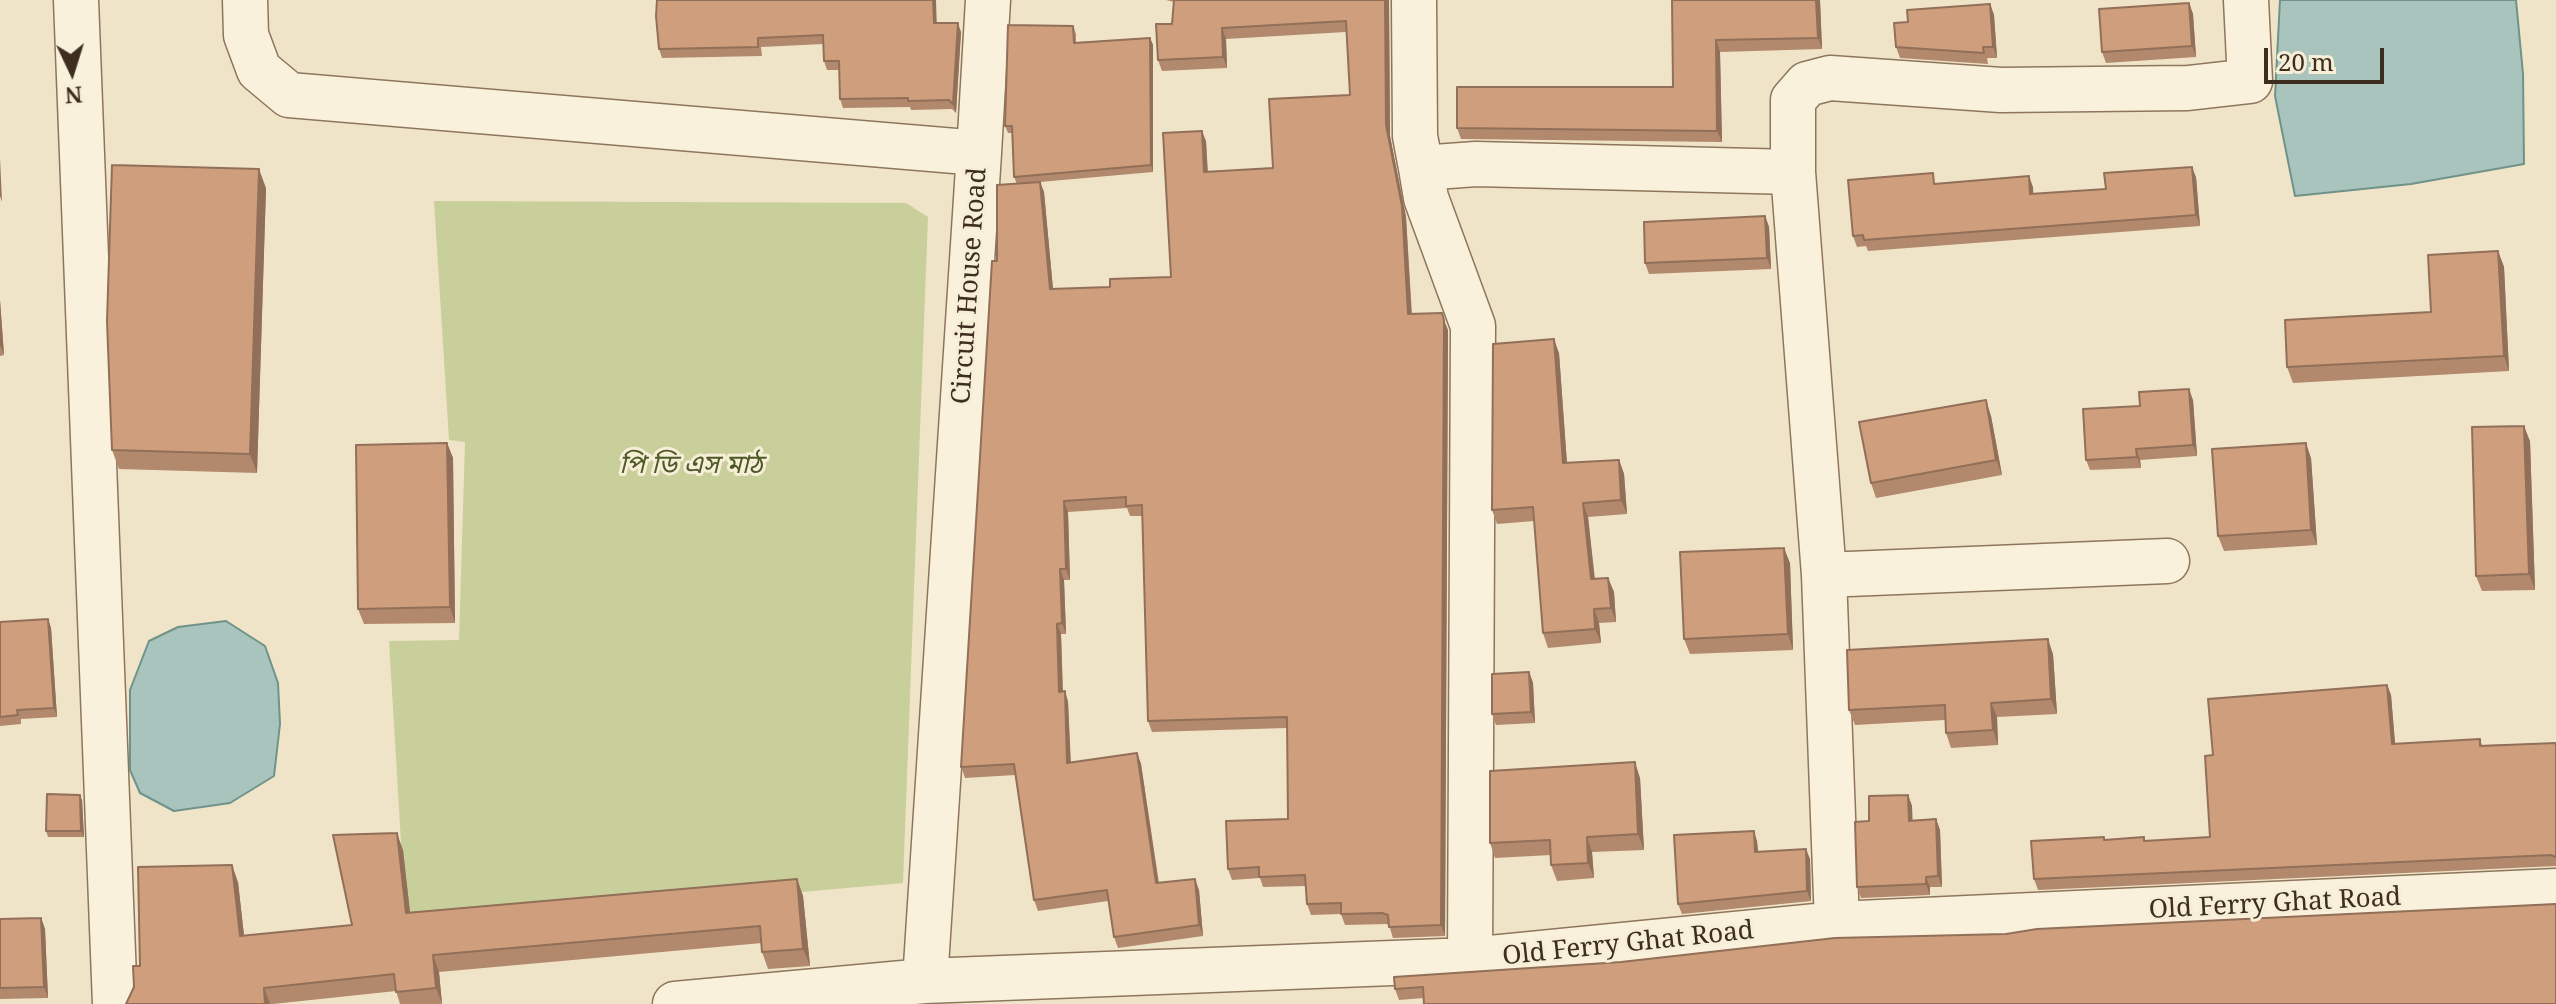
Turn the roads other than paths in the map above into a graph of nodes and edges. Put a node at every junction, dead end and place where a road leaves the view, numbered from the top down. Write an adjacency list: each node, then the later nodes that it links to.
1 (76, 0): 16 (street)
2 (245, 0): 6 (street, Circuit House Road)
3 (988, 0): 6 (street)
4 (1414, 0): 7 (street)
5 (2246, 0): 8 (street)
6 (979, 153): 14 (street, Circuit House Road)
7 (1421, 168): 8 (street); 13 (street)
8 (1793, 172): 10 (street)
9 (2167, 561): 10 (street)
10 (1824, 575): 12 (street)
11 (2556, 891): 12 (street, Old Ferry Ghat Road)
12 (1837, 924): 13 (street, Old Ferry Ghat Road)
13 (1470, 960): 14 (street, Old Ferry Ghat Road)
14 (925, 981): 15 (street, Old Ferry Ghat Road)
15 (688, 1002)
16 (115, 1004)

